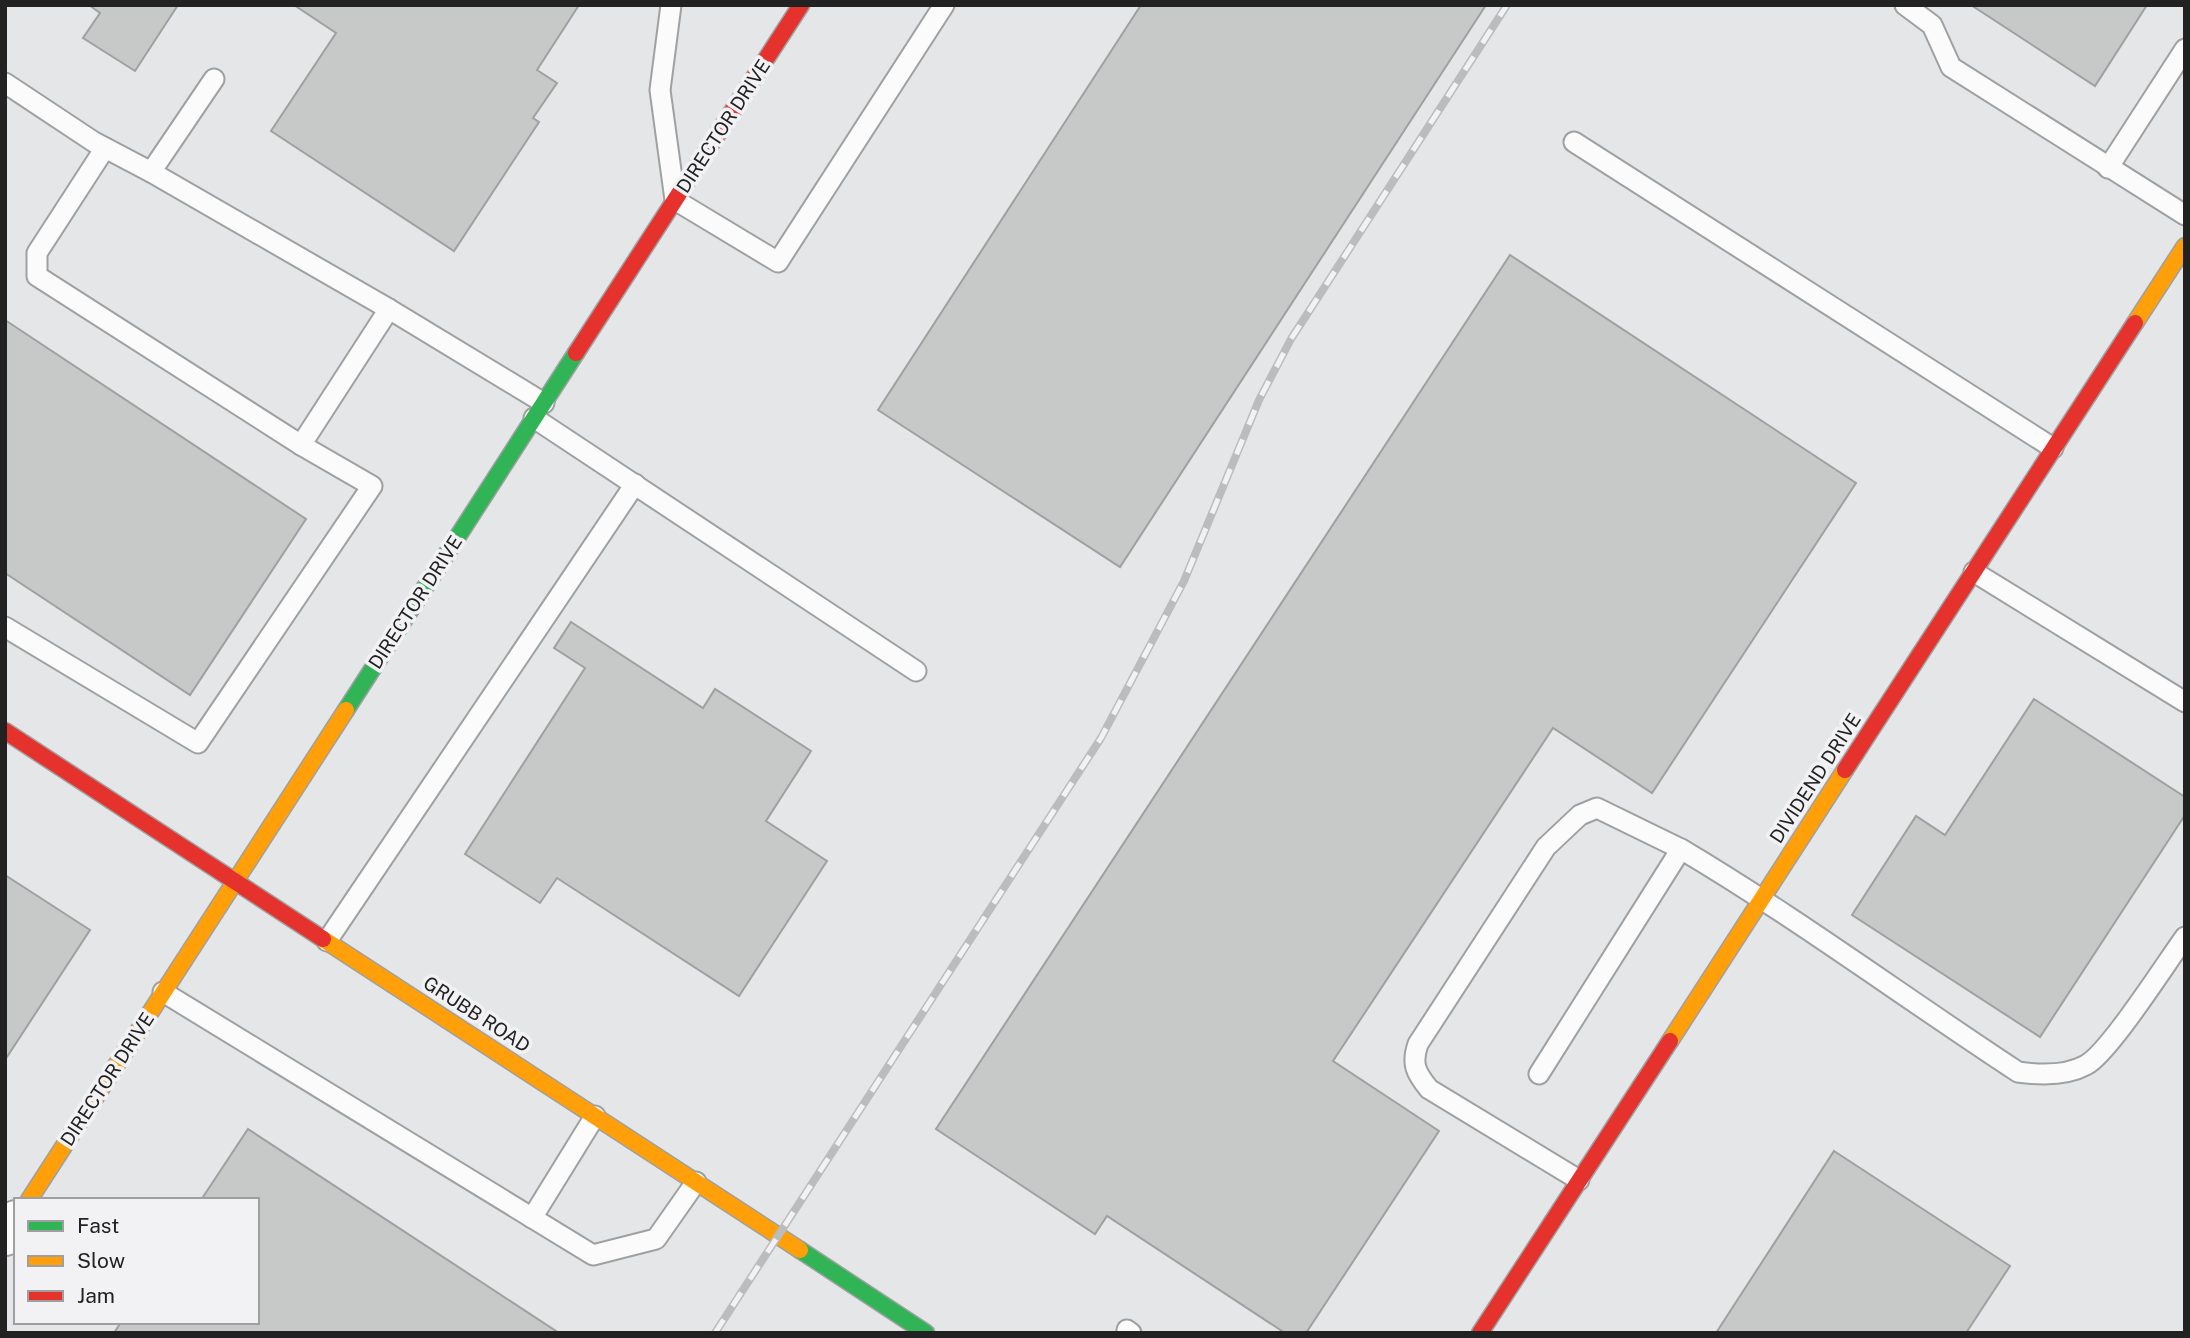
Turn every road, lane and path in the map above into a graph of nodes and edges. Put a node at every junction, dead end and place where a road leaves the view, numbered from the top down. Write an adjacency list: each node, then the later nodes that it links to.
1 (671, 5): 12 (lane)
2 (801, 5): 12 (street, DIRECTOR DRIVE)
3 (944, 5): 12 (lane)
4 (1905, 5): 10 (lane)
5 (2185, 49): 10 (lane)
6 (214, 79): 11 (lane)
7 (5, 83): 9 (lane)
8 (1574, 142): 18 (lane)
9 (104, 148): 11 (lane); 17 (lane)
10 (2108, 168): 13 (lane)
11 (151, 172): 15 (lane)
12 (675, 200): 16 (street, DIRECTOR DRIVE)
13 (2185, 215)
14 (2185, 246): 18 (street, DIVIDEND DRIVE)
15 (389, 309): 16 (lane); 17 (lane)
16 (539, 411): 19 (lane); 26 (street, DIRECTOR DRIVE)
17 (301, 445): 21 (lane)
18 (2053, 449): 20 (street, DIVIDEND DRIVE)
19 (635, 484): 22 (lane); 29 (lane)
20 (1974, 572): 23 (lane); 27 (street, DIVIDEND DRIVE)
21 (5, 627)
22 (916, 671)
23 (2185, 702)
24 (5, 731): 26 (street, GRUBB ROAD)
25 (1681, 849): 27 (lane); 31 (lane); 33 (lane)
26 (234, 881): 29 (street, GRUBB ROAD); 30 (street, DIRECTOR DRIVE)
27 (1762, 897): 28 (lane); 33 (street, DIVIDEND DRIVE)
28 (2185, 937)
29 (327, 941): 32 (street, GRUBB ROAD)
30 (163, 992): 35 (street, DIRECTOR DRIVE); 36 (lane)
31 (1539, 1074)
32 (594, 1116): 34 (street, GRUBB ROAD); 36 (lane)
33 (1579, 1180): 38 (street, DIVIDEND DRIVE)
34 (696, 1182): 36 (lane); 37 (street, GRUBB ROAD)
35 (30, 1198)
36 (532, 1218)
37 (926, 1333)
38 (1480, 1333)

